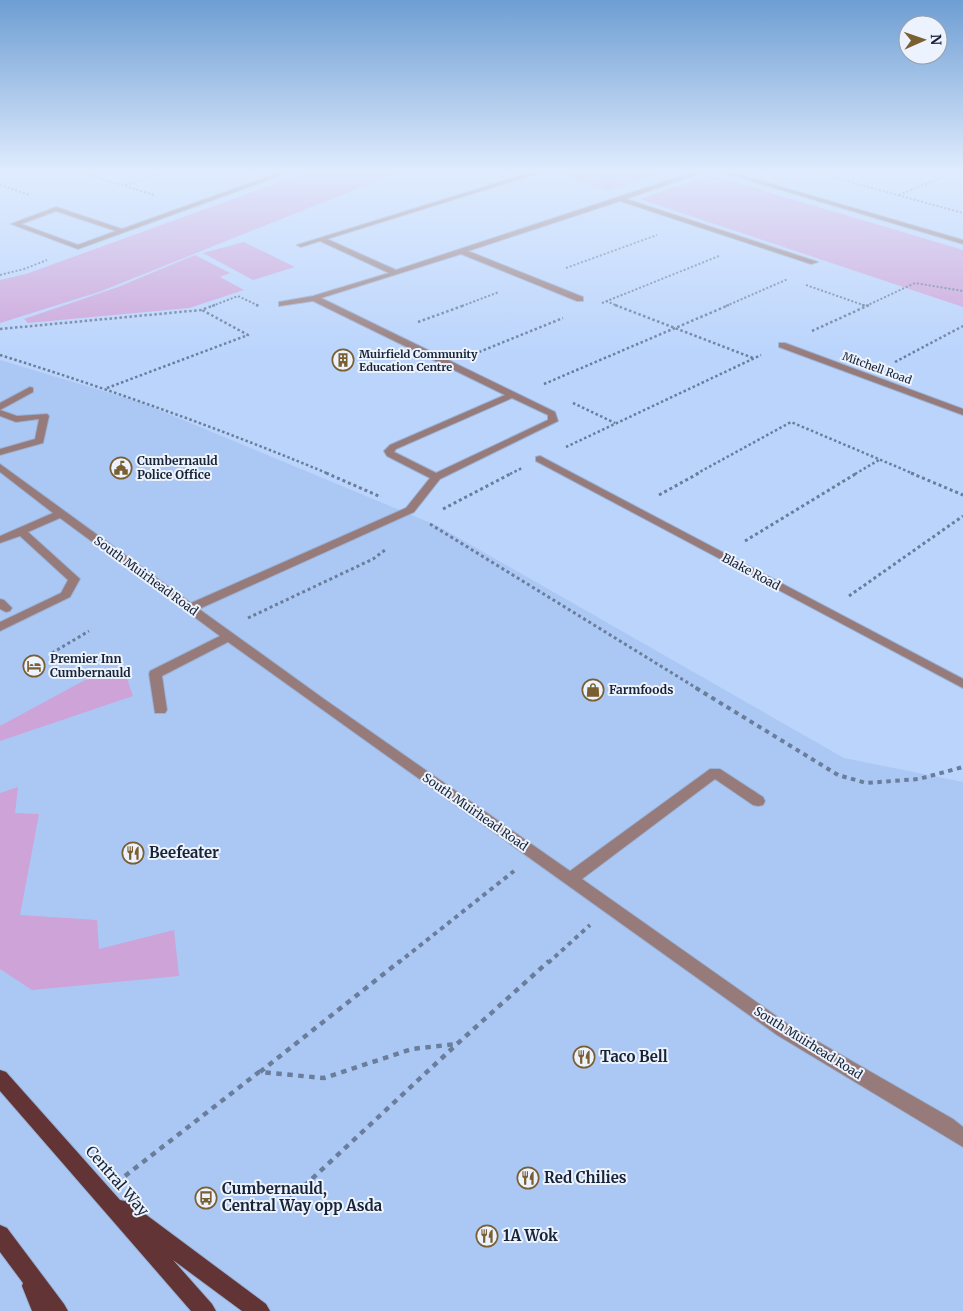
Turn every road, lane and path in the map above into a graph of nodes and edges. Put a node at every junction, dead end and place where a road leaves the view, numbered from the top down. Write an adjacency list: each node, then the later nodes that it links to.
1 (42, 234): 11 (street)
2 (113, 234): 11 (street)
3 (336, 234): 7 (street)
4 (510, 234): 12 (street)
5 (727, 234): 9 (street)
6 (936, 234): 8 (street)
7 (320, 239): 10 (street); 14 (street)
8 (963, 242)
9 (754, 243): 13 (street); 21 (path)
10 (301, 245)
11 (78, 247): 15 (path)
12 (460, 251): 14 (street); 20 (street)
13 (814, 262)
14 (396, 273): 19 (street)
15 (0, 275)
16 (796, 282): 28 (path)
17 (805, 285): 24 (path)
18 (963, 292): 24 (path)
19 (314, 298): 22 (street); 38 (street)
20 (580, 299): 21 (path)
21 (606, 301): 23 (path); 28 (path)
22 (282, 304): 25 (path)
23 (597, 305)
24 (866, 306): 30 (path)
25 (201, 310): 29 (path); 36 (path)
26 (571, 315): 31 (path)
27 (963, 326): 34 (path)
28 (676, 328): 33 (path); 35 (path)
29 (0, 329)
30 (782, 345): 33 (path); 34 (street, Mitchell Road)
31 (476, 353)
32 (0, 355): 36 (path)
33 (753, 358): 43 (path)
34 (868, 377): 41 (street, Mitchell Road)
35 (537, 386)
36 (107, 388): 50 (path)
37 (30, 390): 40 (street)
38 (512, 395): 48 (street); 48 (street)
39 (572, 403): 43 (path)
40 (0, 407)
41 (963, 412)
42 (0, 413): 44 (street)
43 (616, 423): 45 (path)
44 (0, 452)
45 (540, 459): 51 (street, Blake Road); 54 (path)
46 (879, 459): 49 (path); 51 (path); 58 (path)
47 (0, 467): 52 (street, South Muirhead Road)
48 (436, 477): 50 (street)
49 (963, 495)
50 (410, 510): 54 (path); 59 (street)
51 (632, 510): 58 (street, Blake Road)
52 (61, 514): 55 (street); 59 (street, South Muirhead Road)
53 (963, 516): 60 (path)
54 (423, 520): 67 (path)
55 (21, 531): 56 (street); 61 (street)
56 (0, 540)
57 (387, 547): 63 (path)
58 (720, 556): 60 (street, Blake Road)
59 (191, 608): 63 (street, South Muirhead Road)
60 (827, 612): 65 (street, Blake Road)
61 (0, 627)
62 (89, 631): 64 (path)
63 (226, 633): 66 (street); 69 (street, South Muirhead Road)
64 (52, 653)
65 (963, 684)
66 (160, 710)
67 (963, 767)
68 (758, 801): 70 (street)
69 (536, 854): 70 (street, South Muirhead Road); 73 (path)
70 (571, 880): 71 (street, South Muirhead Road)
71 (610, 908): 72 (path); 75 (street, South Muirhead Road)
72 (457, 1044): 73 (path); 77 (path)
73 (259, 1072): 76 (path)
74 (0, 1078): 76 (main road, Central Way)
75 (963, 1138)
76 (102, 1194): 82 (main road, Central Way); 83 (main road)
77 (288, 1201)
78 (0, 1235): 79 (main road)
79 (25, 1268): 80 (main road); 81 (main road)
80 (42, 1311)
81 (57, 1311)
82 (205, 1311)
83 (259, 1311)

